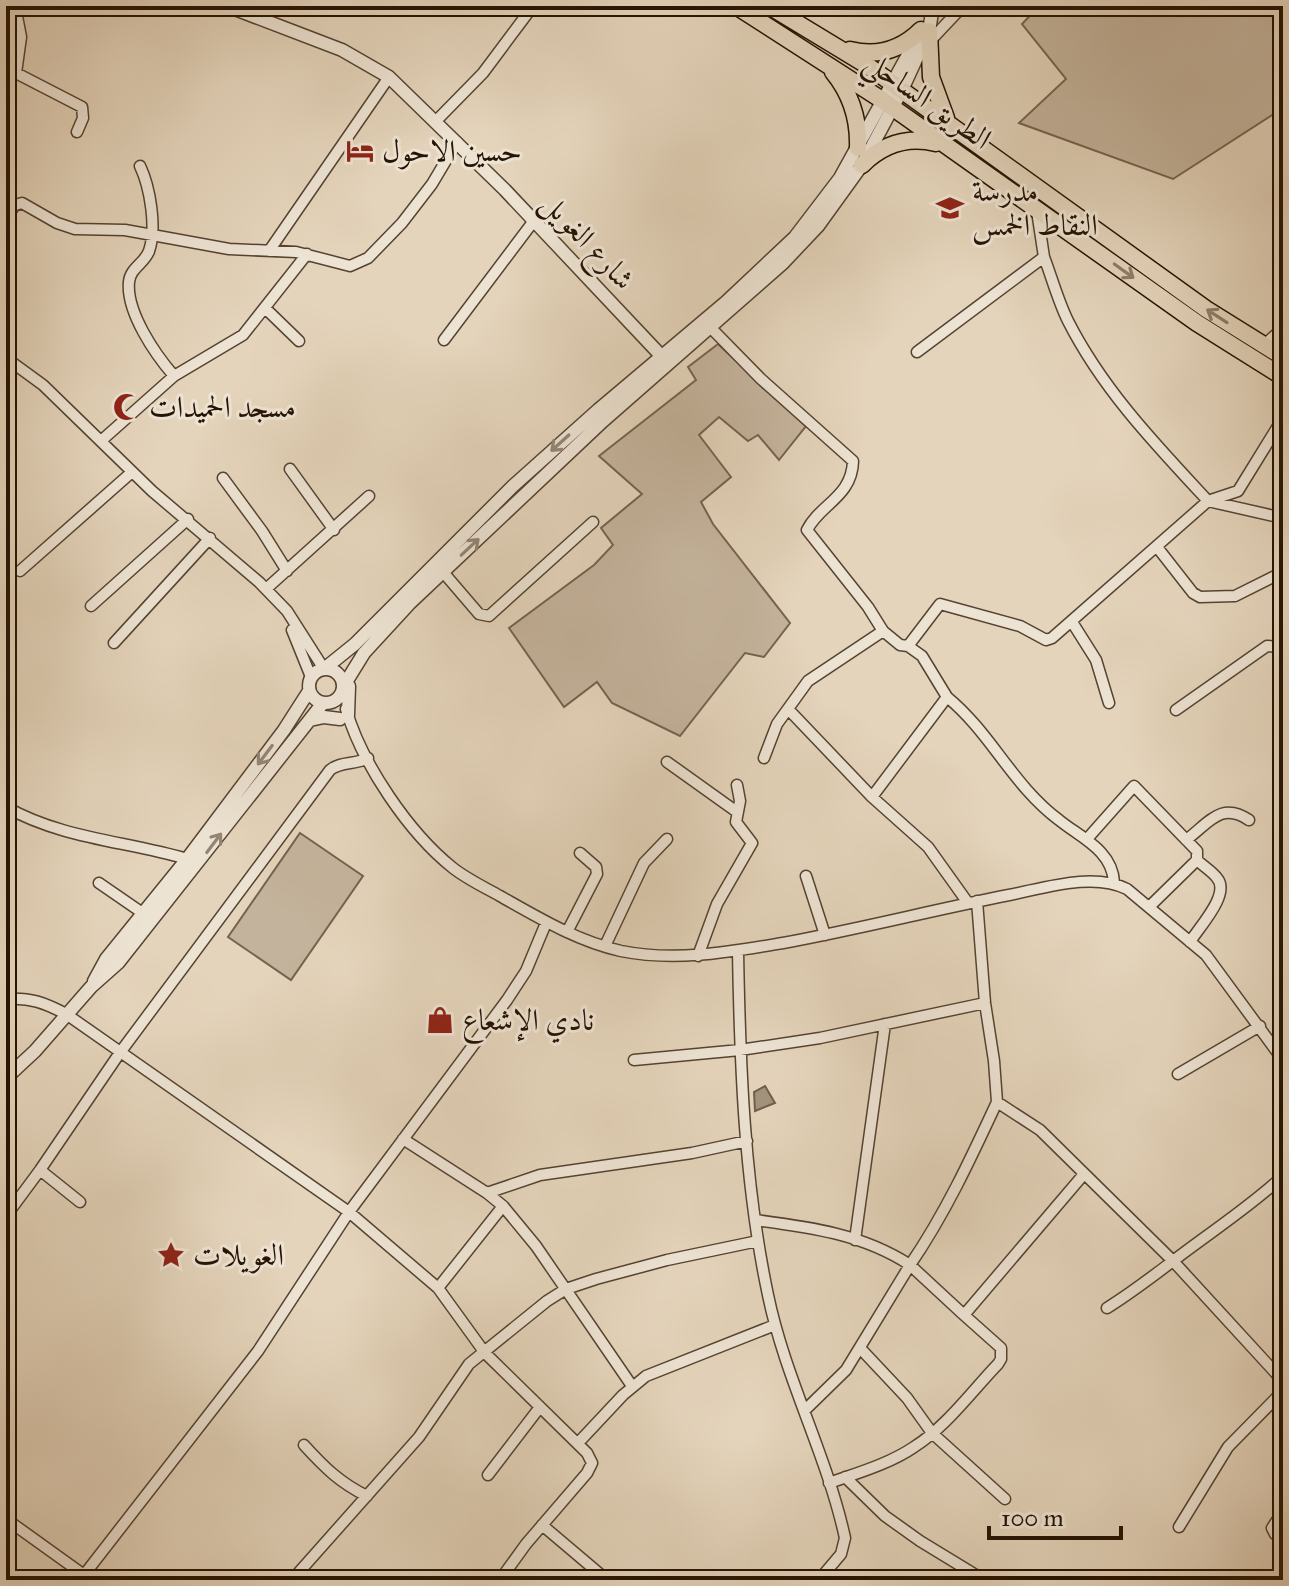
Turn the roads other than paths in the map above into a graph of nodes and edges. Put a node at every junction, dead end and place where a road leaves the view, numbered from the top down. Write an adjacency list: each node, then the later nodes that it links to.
1 (15, 6): 16 (street)
2 (227, 6): 11 (street, شارع الغويل)
3 (533, 6): 14 (street)
4 (736, 6): 10 (highway, الطريق الساحلي)
5 (769, 6): 9 (highway, الطريق الساحلي)
6 (932, 6): 8 (street)
7 (963, 6): 8 (street)
8 (926, 34): 9 (highway); 12 (street); 15 (highway)
9 (837, 46): 12 (highway, الطريق الساحلي)
10 (821, 59): 13 (highway, الطريق الساحلي); 18 (highway)
11 (389, 77): 14 (street, شارع الغويل); 26 (street)
12 (897, 86): 13 (street); 15 (highway, الطريق الساحلي)
13 (887, 104): 18 (street); 19 (highway, الطريق الساحلي); 20 (street)
14 (436, 121): 17 (street, شارع الغويل)
15 (949, 123): 36 (highway, الطريق الساحلي, one-way to 15)
16 (77, 132)
17 (457, 142): 24 (street, شارع الغويل); 27 (street)
18 (858, 148): 35 (street)
19 (951, 150): 20 (highway); 22 (highway, الطريق الساحلي)
20 (862, 165): 30 (street)
21 (140, 166): 25 (street)
22 (1037, 211): 28 (street); 43 (highway, الطريق الساحلي, one-way to 43)
23 (6, 218): 25 (street)
24 (533, 222): 32 (street); 33 (street, شارع الغويل)
25 (151, 234): 26 (street); 42 (street)
26 (269, 251): 27 (street)
27 (307, 254): 29 (street)
28 (1044, 257): 37 (street); 50 (street)
29 (265, 308): 34 (street); 42 (street)
30 (711, 328): 40 (street); 65 (street)
31 (1283, 328): 36 (street)
32 (444, 340)
33 (646, 340): 35 (street); 40 (street, شارع الغويل); 41 (street)
34 (299, 341)
35 (675, 345): 40 (street)
36 (1263, 346): 38 (highway, الطريق الساحلي)
37 (917, 352)
38 (1283, 357)
39 (6, 358): 45 (street)
40 (665, 360): 41 (street); 59 (street, one-way to 40)
41 (641, 373): 69 (street, one-way to 69)
42 (174, 376): 45 (street)
43 (1283, 377)
44 (1283, 418): 50 (street)
45 (102, 440): 47 (street)
46 (290, 469): 54 (street)
47 (132, 472): 52 (street); 57 (street)
48 (223, 478): 58 (street)
49 (369, 496): 54 (street)
50 (1208, 501): 51 (street); 56 (street)
51 (1283, 518)
52 (188, 519): 55 (street); 63 (street)
53 (593, 522): 59 (street)
54 (334, 530): 58 (street)
55 (210, 538): 61 (street); 66 (street)
56 (1157, 547): 60 (street); 64 (street)
57 (20, 571)
58 (287, 571): 61 (street)
59 (443, 572): 70 (street)
60 (1283, 572)
61 (266, 589): 62 (street)
62 (279, 603): 69 (street); 71 (street)
63 (91, 606)
64 (1072, 622): 67 (street); 76 (street)
65 (883, 631): 67 (street); 77 (street)
66 (114, 643)
67 (908, 646): 74 (street)
68 (1283, 647): 78 (street)
69 (321, 664): 71 (street); 72 (street)
70 (352, 669): 72 (street); 79 (street)
71 (311, 677): 73 (street)
72 (343, 690): 75 (street); 79 (street)
73 (309, 691): 75 (street); 93 (street, one-way to 93)
74 (947, 697): 85 (street); 90 (street)
75 (324, 703): 79 (street); 80 (street)
76 (1109, 703)
77 (788, 709): 82 (street); 85 (street)
78 (1176, 710)
79 (344, 717): 80 (street); 81 (street)
80 (310, 720): 108 (street, one-way to 80)
81 (366, 754): 101 (street); 117 (street)
82 (764, 758)
83 (667, 762): 87 (street)
84 (737, 785): 87 (street)
85 (872, 797): 98 (street)
86 (6, 807): 93 (street)
87 (737, 812): 107 (street)
88 (1249, 820): 91 (street)
89 (667, 839): 105 (street)
90 (1087, 839): 91 (street); 96 (street)
91 (1186, 840): 94 (street)
92 (580, 853): 102 (street)
93 (187, 859): 100 (street)
94 (1197, 860): 99 (street); 104 (street)
95 (806, 876): 103 (street)
96 (1114, 882): 98 (street); 99 (street)
97 (99, 883): 100 (street)
98 (972, 902): 103 (street); 110 (street)
99 (1149, 907): 104 (street)
100 (144, 914): 108 (street)
101 (546, 923): 102 (street); 123 (street)
102 (567, 932): 105 (street)
103 (825, 935): 106 (street)
104 (1190, 942): 113 (street)
105 (605, 946): 107 (street)
106 (738, 951): 107 (street); 116 (street)
107 (698, 956)
108 (91, 987): 111 (street)
109 (6, 999): 111 (street)
110 (985, 1003): 112 (street); 122 (street)
111 (66, 1014): 117 (street); 121 (street)
112 (885, 1024): 116 (street); 134 (street)
113 (1260, 1026): 115 (street); 120 (street)
114 (1283, 1036): 115 (street)
115 (1272, 1044): 119 (street)
116 (740, 1050): 118 (street); 124 (street)
117 (119, 1054): 125 (street); 131 (street)
118 (634, 1060)
119 (1283, 1060)
120 (1178, 1074)
121 (6, 1078)
122 (997, 1102): 126 (street); 137 (street)
123 (403, 1139): 128 (street); 131 (street)
124 (747, 1141): 128 (street); 133 (street)
125 (40, 1170): 129 (street); 132 (street)
126 (1084, 1174): 136 (street); 141 (street)
127 (1283, 1176): 136 (street)
128 (487, 1193): 130 (street)
129 (80, 1202)
130 (503, 1206): 138 (street); 139 (street)
131 (349, 1212): 138 (street); 163 (street)
132 (6, 1216)
133 (755, 1220): 134 (street); 135 (street)
134 (855, 1240): 137 (street)
135 (758, 1241): 139 (street); 142 (street)
136 (1173, 1261): 140 (street); 145 (street)
137 (910, 1265): 141 (street); 143 (street)
138 (438, 1288): 144 (street)
139 (566, 1289): 144 (street); 146 (street)
140 (1107, 1308)
141 (964, 1315): 150 (street)
142 (775, 1325): 146 (street); 149 (street)
143 (860, 1348): 149 (street); 150 (street)
144 (485, 1353): 148 (street); 156 (street)
145 (1283, 1381)
146 (632, 1386): 151 (street)
147 (1283, 1391): 161 (street)
148 (540, 1407): 151 (street); 153 (street)
149 (804, 1411): 155 (street)
150 (932, 1433): 154 (street); 157 (street)
151 (578, 1443): 160 (street)
152 (304, 1445): 156 (street)
153 (488, 1475)
154 (845, 1477): 155 (street); 168 (street)
155 (829, 1483): 167 (street)
156 (367, 1496): 164 (street)
157 (1005, 1499)
158 (1283, 1511): 162 (street)
159 (6, 1519): 163 (street)
160 (542, 1525): 165 (street); 166 (street)
161 (1179, 1527)
162 (1283, 1540)
163 (88, 1578)
164 (292, 1580)
165 (500, 1580)
166 (607, 1580)
167 (819, 1580)
168 (984, 1580)

